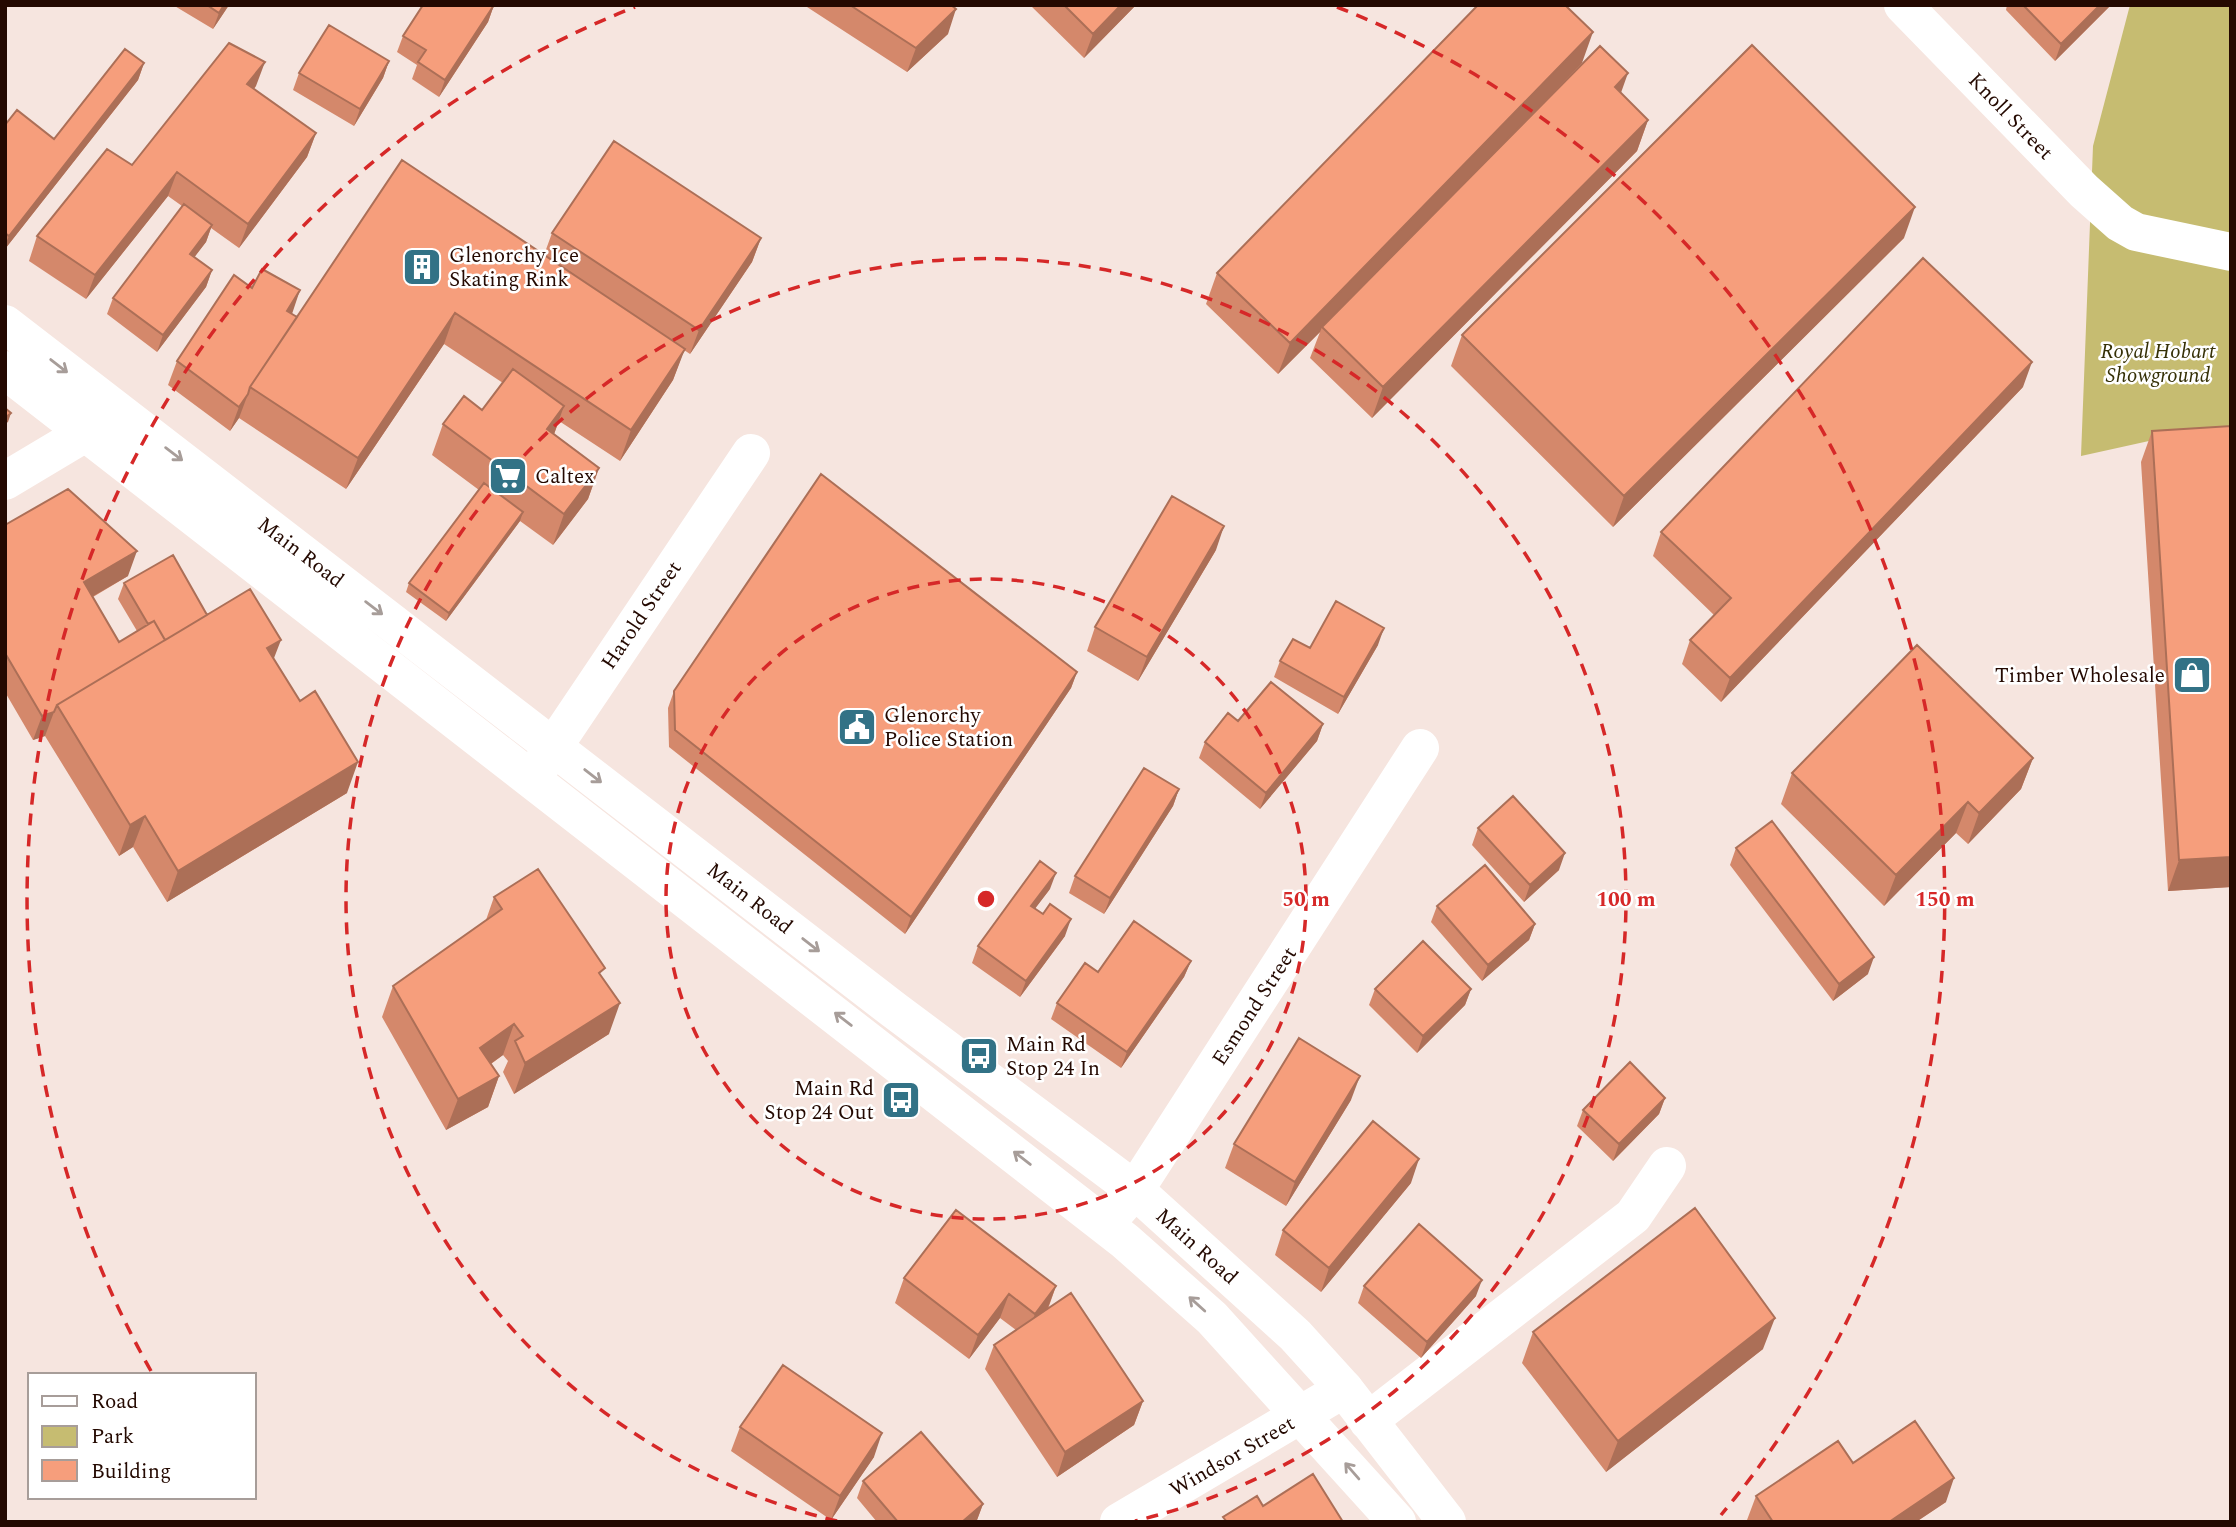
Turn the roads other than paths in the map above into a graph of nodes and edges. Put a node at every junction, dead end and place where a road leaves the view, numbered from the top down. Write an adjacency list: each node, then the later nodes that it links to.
1 (1903, 5): 2 (main road, Knoll Street)
2 (2231, 252)
3 (5, 324): 5 (main road, Main Road, one-way to 5)
4 (5, 370): 6 (main road, Main Road)
5 (119, 413): 6 (main road); 9 (main road, Main Road, one-way to 9)
6 (86, 432): 8 (main road); 11 (main road, Main Road)
7 (751, 453): 9 (main road, Harold Street)
8 (5, 481)
9 (553, 744): 11 (main road, Harold Street); 13 (main road, Main Road, one-way to 13)
10 (1420, 748): 13 (main road, Esmond Street)
11 (532, 779): 14 (main road, Main Road, one-way to 11)
12 (1667, 1166): 17 (main road)
13 (1135, 1190): 14 (main road, Esmond Street); 15 (main road, Main Road)
14 (1105, 1224): 16 (main road, Main Road, one-way to 14)
15 (1344, 1389): 16 (main road, Windsor Street); 17 (main road, Main Road)
16 (1303, 1415): 18 (main road, Windsor Street); 19 (main road, Main Road, one-way to 16)
17 (1368, 1421): 20 (main road, Main Road)
18 (1119, 1522)
19 (1397, 1522)
20 (1447, 1522)

